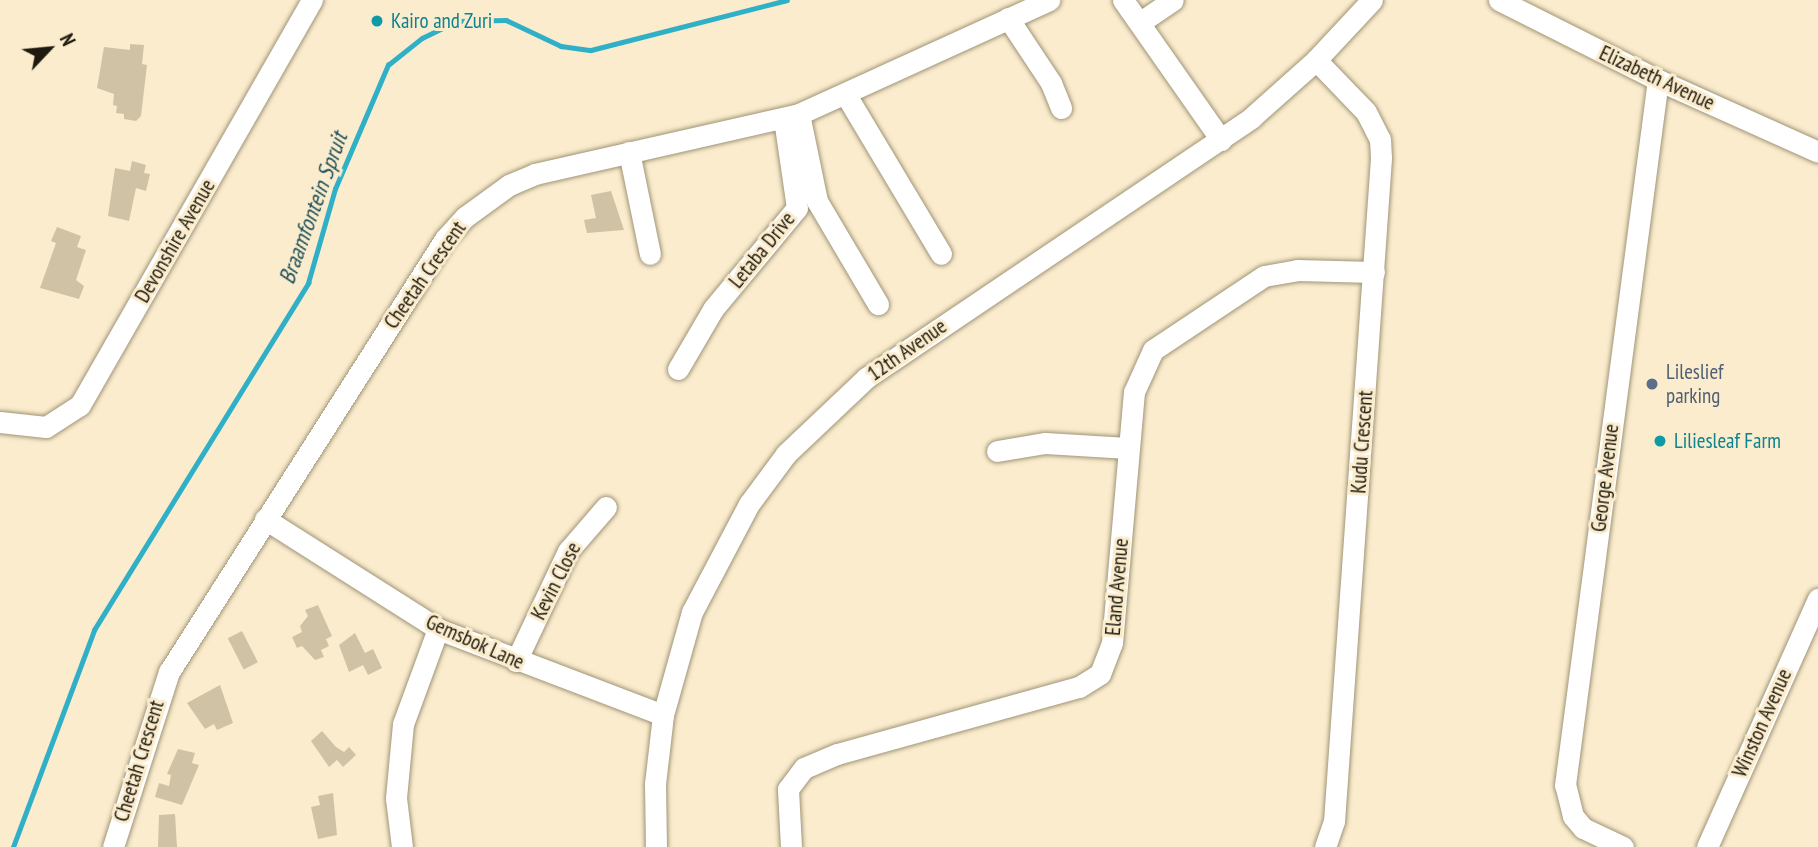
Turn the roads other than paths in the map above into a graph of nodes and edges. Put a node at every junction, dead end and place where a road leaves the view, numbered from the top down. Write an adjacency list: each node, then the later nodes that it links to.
1 (312, 0): 22 (street, Devonshire Avenue)
2 (1049, 0): 7 (street, Cheetah Crescent)
3 (1123, 0): 8 (street)
4 (1173, 0): 8 (street)
5 (1372, 0): 9 (street, 12th Avenue)
6 (1499, 0): 10 (street, Elizabeth Avenue)
7 (1007, 18): 11 (street, Cheetah Crescent); 12 (street)
8 (1142, 21): 14 (street)
9 (1316, 60): 14 (street, 12th Avenue); 19 (street, Kudu Crescent)
10 (1657, 80): 16 (street, Elizabeth Avenue); 36 (street, George Avenue)
11 (846, 95): 13 (street, Cheetah Crescent); 18 (street)
12 (1061, 108)
13 (791, 117): 15 (street, Cheetah Crescent); 20 (street); 21 (street, Letaba Drive)
14 (1221, 140): 30 (street, 12th Avenue)
15 (629, 152): 17 (street); 26 (street, Cheetah Crescent)
16 (1818, 152)
17 (650, 254)
18 (941, 254)
19 (1374, 272): 23 (street, Eland Avenue); 35 (street, Kudu Crescent)
20 (878, 304)
21 (678, 369)
22 (0, 422)
23 (1128, 448): 24 (street); 34 (street, Eland Avenue)
24 (997, 451)
25 (606, 507): 29 (street, Kevin Close)
26 (265, 519): 28 (street, Gemsbok Lane); 31 (street, Cheetah Crescent)
27 (1818, 600): 37 (street, Winston Avenue)
28 (438, 629): 29 (street, Gemsbok Lane); 32 (street)
29 (516, 661): 30 (street, Gemsbok Lane)
30 (663, 715): 33 (street, 12th Avenue)
31 (113, 847)
32 (402, 847)
33 (656, 847)
34 (791, 847)
35 (1325, 847)
36 (1623, 847)
37 (1707, 847)

